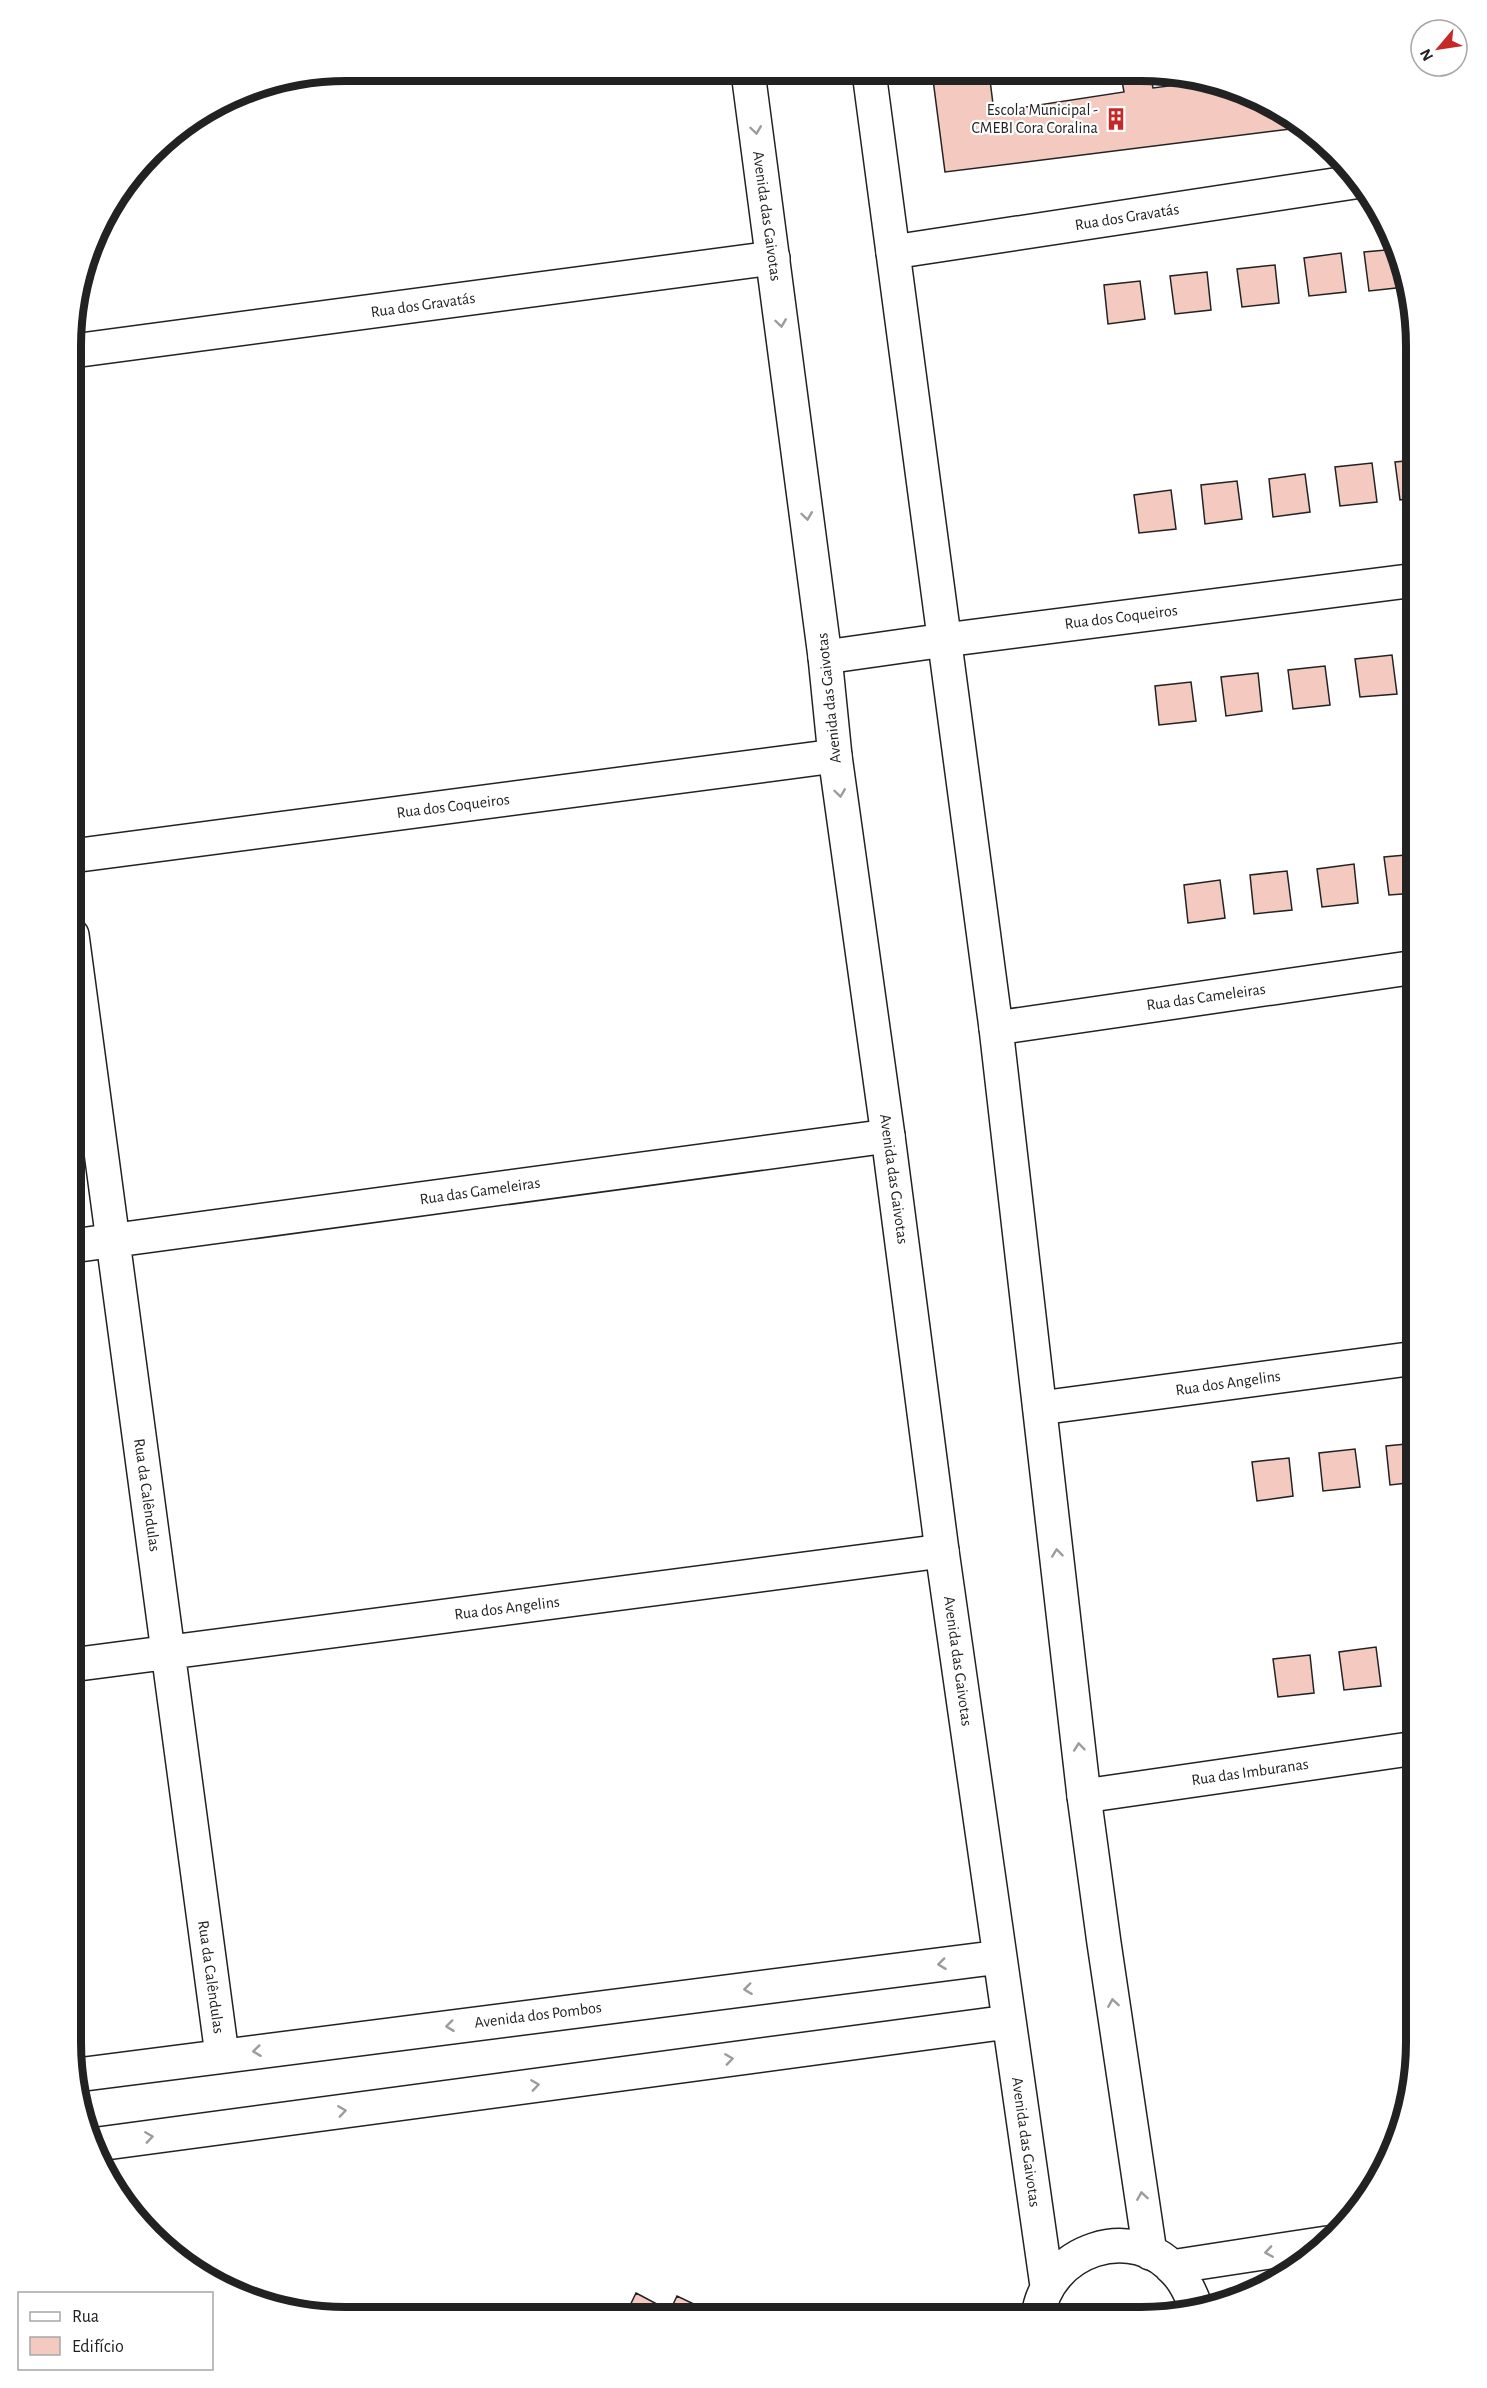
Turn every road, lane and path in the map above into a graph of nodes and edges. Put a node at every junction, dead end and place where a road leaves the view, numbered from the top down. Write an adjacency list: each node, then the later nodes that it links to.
1 (749, 81): 5 (street, Avenida das Gaivotas, one-way to 5)
2 (870, 81): 4 (street)
3 (1350, 184): 4 (street, Rua dos Gravatás)
4 (893, 252): 8 (street)
5 (772, 258): 6 (street, Rua dos Gravatás); 9 (street, Avenida das Gaivotas, one-way to 9)
6 (81, 350)
7 (1406, 581): 8 (street, Rua dos Coqueiros)
8 (945, 640): 9 (street, Rua dos Coqueiros); 14 (street)
9 (825, 657): 10 (street, Avenida das Gaivotas)
10 (835, 756): 11 (street, Rua dos Coqueiros); 15 (street, Avenida das Gaivotas, one-way to 15)
11 (81, 855)
12 (1406, 968): 14 (street, Rua das Cameleiras)
13 (81, 1002): 16 (street, Rua da Calêndulas)
14 (996, 1028): 19 (street)
15 (888, 1136): 16 (street, Rua das Gameleiras); 20 (street, Avenida das Gaivotas)
16 (113, 1240): 17 (street, Rua das Gameleiras); 21 (street, Rua da Calêndulas)
17 (81, 1245)
18 (1406, 1359): 19 (street, Rua dos Angelins)
19 (1040, 1407): 24 (street, one-way to 19)
20 (942, 1551): 21 (street, Rua dos Angelins); 25 (street, Avenida das Gaivotas)
21 (168, 1652): 22 (street, Rua dos Angelins); 27 (street, Rua da Calêndulas)
22 (81, 1664)
23 (1406, 1749): 24 (street, Rua das Imburanas)
24 (1084, 1797): 31 (street, one-way to 24)
25 (1000, 1957): 26 (street, Avenida das Gaivotas); 27 (street, Avenida dos Pombos, one-way to 27)
26 (1008, 2022): 29 (street, one-way to 26); 32 (street, Avenida das Gaivotas)
27 (222, 2055): 28 (street, Avenida dos Pombos)
28 (83, 2074)
29 (101, 2144)
30 (1312, 2244): 31 (street, one-way to 31)
31 (1161, 2260): 32 (street); 33 (street)
32 (1047, 2286): 34 (street)
33 (1194, 2302)
34 (1039, 2307)

